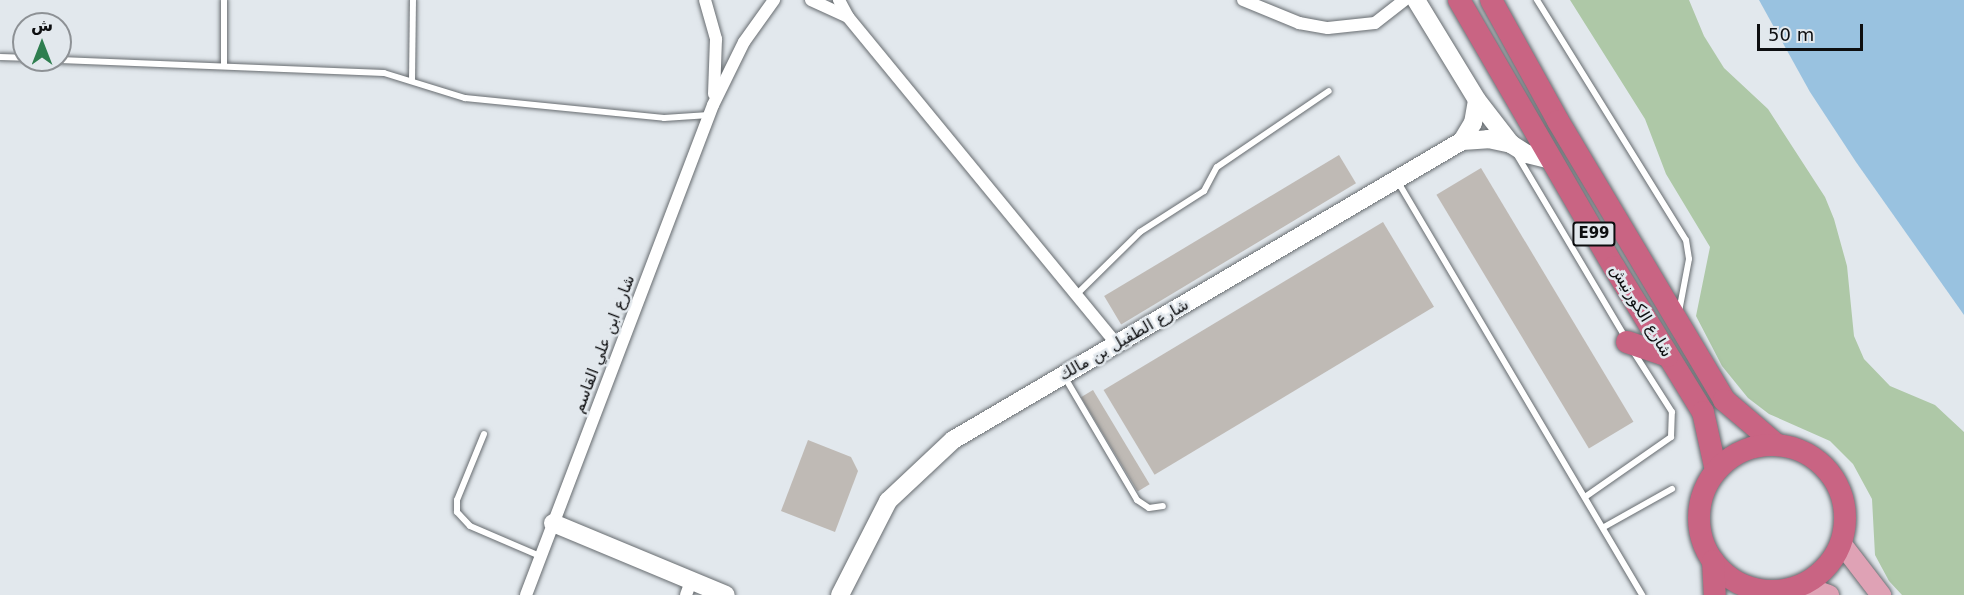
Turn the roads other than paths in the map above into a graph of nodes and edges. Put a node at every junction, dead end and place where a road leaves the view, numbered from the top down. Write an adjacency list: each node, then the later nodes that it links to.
1 (224, 0): 17 (lane)
2 (413, 0): 18 (lane)
3 (705, 0): 21 (street, شارع ابن علي القاسم)
4 (774, 0): 21 (street, شارع ابن علي القاسم)
5 (811, 0): 15 (street)
6 (839, 0): 15 (street)
7 (1243, 0): 13 (street)
8 (1404, 0): 13 (street)
9 (1416, 0): 14 (street)
10 (1459, 0): 24 (highway, شارع الكورنيش / E99)
11 (1491, 0): 27 (highway, شارع الكورنيش / E99)
12 (1537, 0): 27 (lane)
13 (1393, 12): 14 (street)
14 (1426, 16): 20 (street)
15 (848, 17): 26 (street)
16 (72, 60): 17 (lane)
17 (224, 66): 18 (lane)
18 (412, 81): 21 (lane)
19 (1329, 91): 26 (lane)
20 (1477, 100): 22 (street); 23 (street)
21 (711, 110): 38 (street, شارع ابن علي القاسم)
22 (1462, 141): 23 (street); 25 (street, شارع الطفيل بن مالك)
23 (1511, 144): 24 (street); 28 (lane)
24 (1551, 160): 30 (highway, شارع الكورنيش / E99)
25 (1397, 179): 29 (street, شارع الطفيل بن مالك); 36 (lane)
26 (1076, 295): 29 (street)
27 (1677, 324): 33 (highway, شارع الكورنيش / E99)
28 (1627, 342): 30 (highway); 36 (lane)
29 (1117, 345): 31 (street, شارع الطفيل بن مالك)
30 (1668, 356): 34 (highway, شارع الكورنيش / E99)
31 (1064, 376): 37 (lane); 48 (street, شارع الطفيل بن مالك)
32 (484, 434): 41 (lane)
33 (1777, 445): 34 (highway); 40 (highway)
34 (1716, 471): 42 (highway)
35 (1672, 489): 39 (lane)
36 (1585, 497): 39 (lane)
37 (1163, 506)
38 (553, 523): 41 (street, شارع ابن علي القاسم); 44 (street)
39 (1604, 527): 49 (lane)
40 (1841, 543): 43 (highway); 52 (main road)
41 (541, 557): 46 (street, شارع ابن علي القاسم)
42 (1713, 561): 45 (highway); 50 (highway)
43 (1801, 585): 45 (highway); 51 (main road)
44 (689, 588): 47 (street)
45 (1775, 593)
46 (526, 595)
47 (726, 595)
48 (840, 595)
49 (1642, 595)
50 (1715, 595)
51 (1829, 595)
52 (1881, 595)

